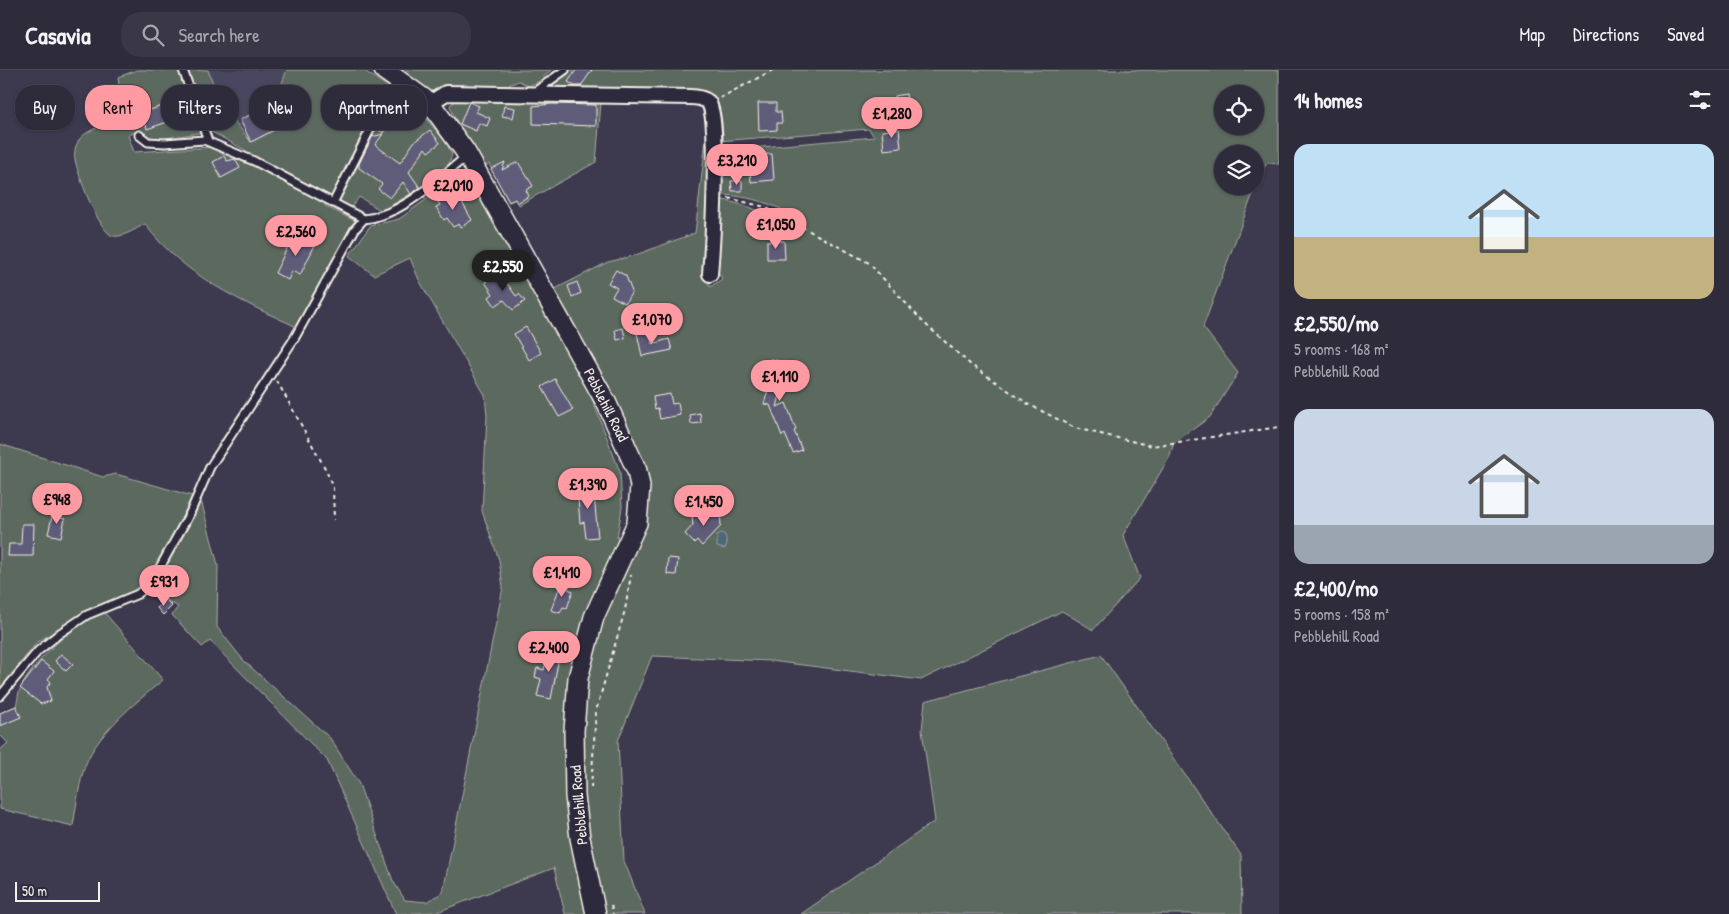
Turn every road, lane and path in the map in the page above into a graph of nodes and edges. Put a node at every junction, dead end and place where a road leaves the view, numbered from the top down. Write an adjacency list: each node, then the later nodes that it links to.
1 (183, 70): 10 (lane)
2 (384, 70): 7 (main road, Pebblehill Road)
3 (565, 70): 5 (lane)
4 (773, 70): 6 (path)
5 (528, 96): 6 (street); 7 (street)
6 (708, 102): 12 (street)
7 (430, 103): 11 (main road, Pebblehill Road)
8 (370, 130): 13 (lane)
9 (139, 135): 10 (lane)
10 (208, 141): 13 (lane)
11 (468, 156): 14 (lane); 19 (main road, Pebblehill Road)
12 (714, 194): 15 (street); 17 (path)
13 (332, 203): 14 (lane)
14 (364, 219): 16 (lane)
15 (710, 274)
16 (272, 372): 18 (path); 20 (lane)
17 (1279, 427)
18 (334, 520)
19 (622, 553): 21 (path); 22 (main road, Pebblehill Road)
20 (0, 696)
21 (590, 796)
22 (604, 910): 23 (path)
23 (613, 914)

